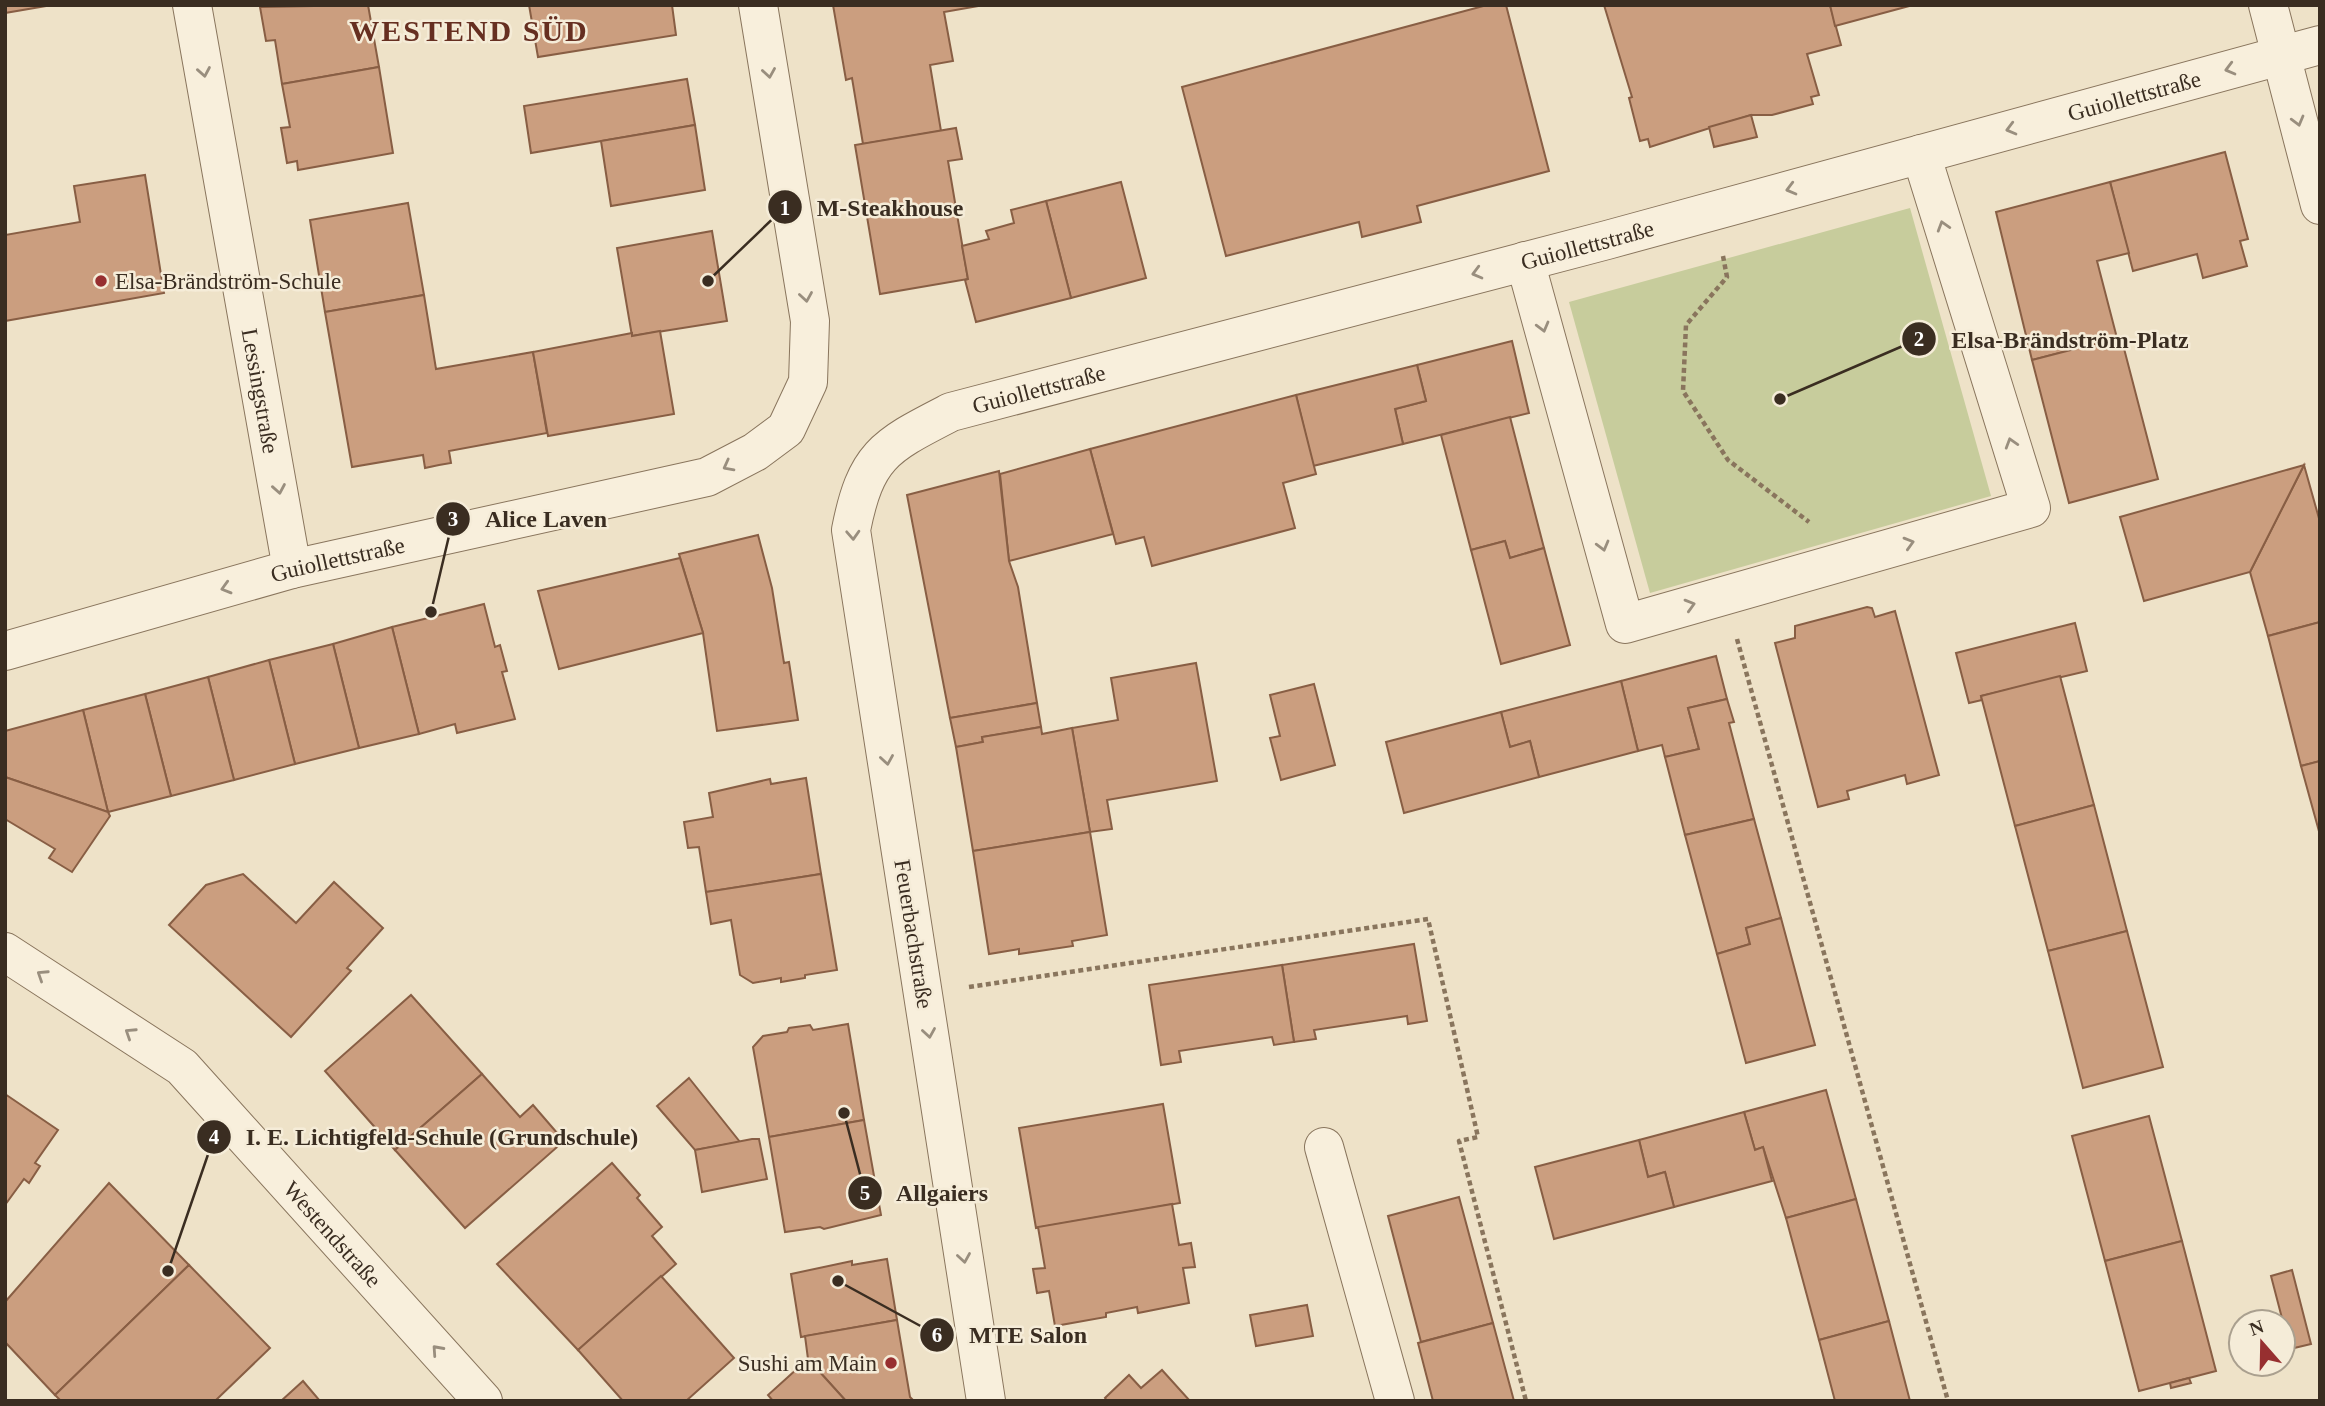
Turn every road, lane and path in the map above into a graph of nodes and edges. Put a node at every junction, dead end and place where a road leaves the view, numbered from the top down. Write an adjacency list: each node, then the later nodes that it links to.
1 (192, 5): 12 (street, Lessingstraße, one-way to 12)
2 (758, 5): 12 (street, Guiollettstraße, one-way to 12)
3 (2268, 5): 5 (street)
4 (2320, 45): 5 (street, Guiollettstraße)
5 (2281, 55): 6 (street, Guiollettstraße, one-way to 6); 7 (street, one-way to 7)
6 (1921, 154): 8 (street, Guiollettstraße, one-way to 8); 11 (street, one-way to 6)
7 (2320, 205)
8 (1713, 210): 9 (street, Guiollettstraße); 11 (path)
9 (1525, 261): 10 (street, Guiollettstraße, one-way to 10); 13 (street, one-way to 13)
10 (869, 470): 16 (street, Feuerbachstraße, one-way to 16)
11 (1837, 564): 13 (street)
12 (292, 569): 14 (street, Guiollettstraße, one-way to 14)
13 (1724, 596): 22 (path)
14 (5, 651)
15 (5, 951): 18 (street, Westendstraße, one-way to 15)
16 (923, 994): 19 (street, Feuerbachstraße, one-way to 19); 21 (path)
17 (1324, 1147): 20 (street)
18 (483, 1401)
19 (986, 1401)
20 (1395, 1401)
21 (1526, 1401)
22 (1948, 1401)

